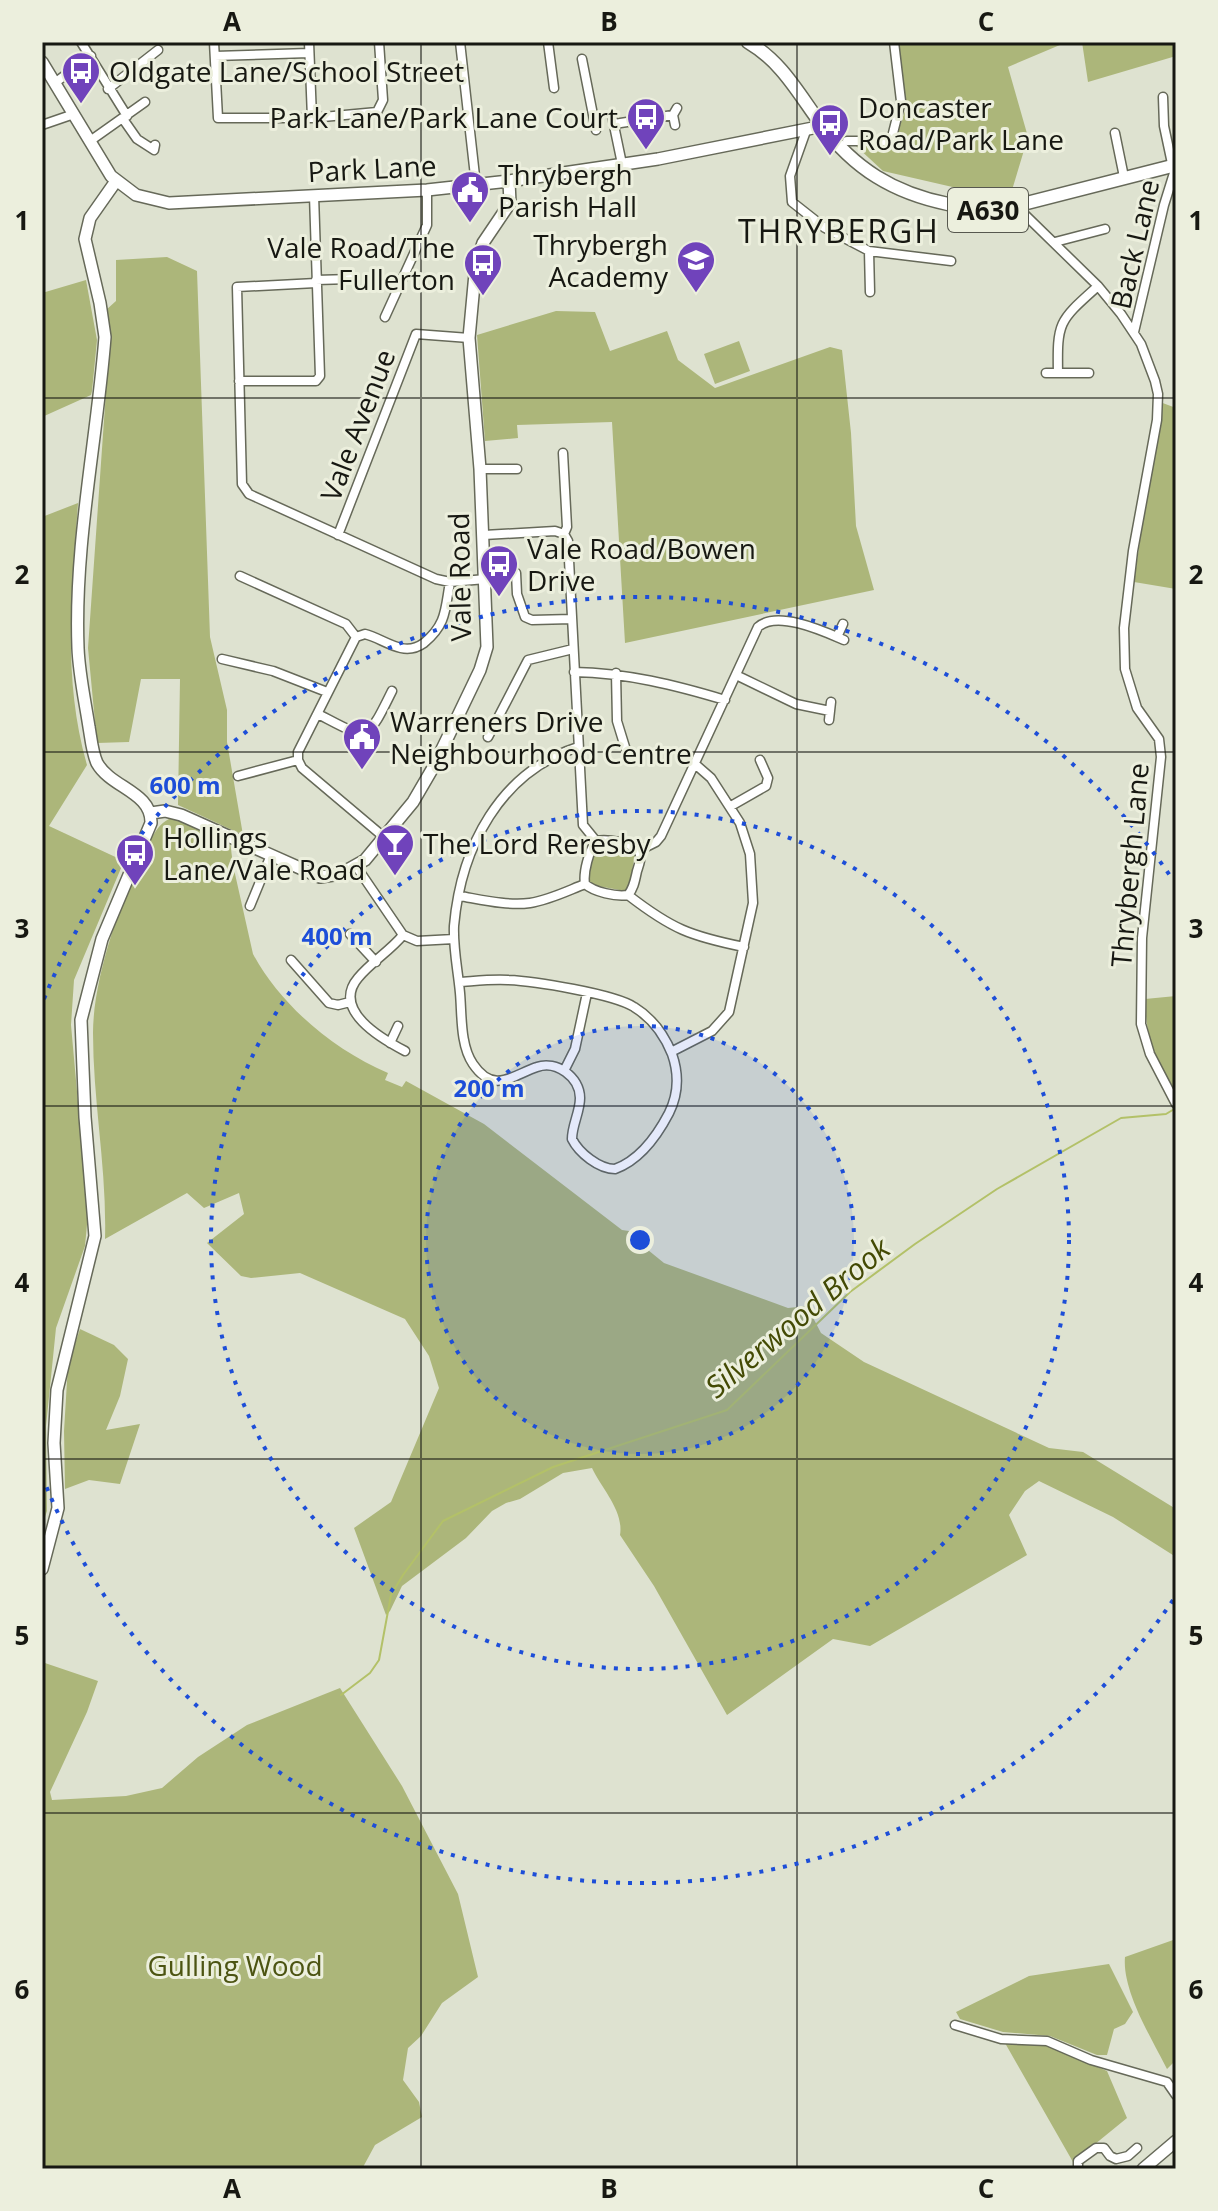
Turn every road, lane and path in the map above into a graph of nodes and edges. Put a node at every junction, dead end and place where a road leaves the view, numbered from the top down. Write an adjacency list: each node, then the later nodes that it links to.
1 (81, 42): 11 (street)
2 (214, 42): 12 (street)
3 (309, 42): 10 (street)
4 (379, 42): 23 (street)
5 (460, 42): 37 (street)
6 (548, 42): 16 (street)
7 (748, 42): 26 (main road, A630)
8 (894, 42): 30 (street)
9 (158, 51): 17 (street)
10 (309, 53): 12 (street); 23 (street)
11 (91, 56): 15 (street); 17 (street)
12 (215, 56): 23 (street)
13 (582, 59): 24 (street)
14 (42, 62): 15 (street)
15 (56, 82): 20 (street)
16 (554, 88)
17 (108, 89): 22 (street)
18 (1163, 97): 33 (street)
19 (145, 102): 22 (street)
20 (74, 114): 25 (street); 29 (street)
21 (675, 116): 24 (street)
22 (125, 117): 29 (street); 31 (street)
23 (312, 118)
24 (613, 120): 32 (street)
25 (42, 125)
26 (823, 126): 27 (street, Park Lane); 41 (main road, A630)
27 (806, 131): 32 (street, Park Lane); 44 (street)
28 (1115, 133): 34 (street)
29 (90, 141): 35 (street)
30 (847, 141)
31 (155, 145)
32 (622, 164): 36 (street, Park Lane)
33 (1174, 165): 34 (main road, A630); 40 (street, Back Lane)
34 (1124, 177): 41 (main road, A630)
35 (116, 181): 39 (street, Park Lane); 88 (street)
36 (509, 181): 37 (street, Park Lane); 52 (street, Vale Road)
37 (476, 185): 38 (street, Park Lane)
38 (427, 190): 39 (street, Park Lane); 50 (street)
39 (314, 195): 47 (street)
40 (1171, 195): 51 (street, Back Lane)
41 (1016, 206): 43 (street)
42 (1105, 229): 43 (street)
43 (1055, 242): 48 (street)
44 (869, 251): 45 (street); 49 (street)
45 (951, 261)
46 (351, 279): 47 (street)
47 (316, 281): 56 (street); 56 (street)
48 (1098, 286): 51 (street); 54 (street)
49 (870, 292)
50 (385, 317)
51 (1134, 332): 112 (street, Thrybergh Lane)
52 (469, 338): 58 (street, Vale Road); 61 (street, Vale Avenue)
53 (1046, 373): 54 (street)
54 (1058, 373): 55 (street)
55 (1089, 373)
56 (239, 381): 61 (street)
57 (563, 453): 60 (street)
58 (480, 469): 59 (street); 62 (street, Vale Road)
59 (517, 469)
60 (564, 534): 62 (street); 67 (street)
61 (338, 535): 66 (street)
62 (484, 535): 65 (street, Vale Road)
63 (516, 573): 67 (street)
64 (240, 576): 69 (street)
65 (486, 579): 66 (street); 89 (street, Vale Road)
66 (450, 582): 69 (street)
67 (572, 619): 70 (street)
68 (843, 624): 74 (street)
69 (356, 637): 76 (street)
70 (573, 649): 72 (street); 80 (street)
71 (222, 659): 76 (street)
72 (574, 672): 73 (street); 81 (street)
73 (616, 673): 77 (street); 82 (street)
74 (736, 675): 77 (street); 78 (street)
75 (392, 691): 79 (street)
76 (327, 692): 79 (street)
77 (725, 700): 85 (street)
78 (830, 711)
79 (318, 714): 83 (street)
80 (488, 737)
81 (578, 747): 90 (street); 96 (street)
82 (625, 747)
83 (298, 760): 86 (street); 89 (street)
84 (760, 760): 87 (street)
85 (695, 764): 87 (street); 91 (street)
86 (238, 776)
87 (731, 806): 101 (street)
88 (151, 813): 92 (street, Vale Road); 113 (street)
89 (385, 838): 93 (street, Vale Road)
90 (596, 841): 91 (street); 94 (street)
91 (638, 851): 95 (street)
92 (271, 855): 93 (street, Vale Road); 97 (street)
93 (356, 866): 99 (street)
94 (585, 884): 95 (street); 96 (street)
95 (628, 895): 101 (street)
96 (460, 896): 100 (street)
97 (250, 906)
98 (350, 934): 103 (street)
99 (403, 935): 100 (street); 103 (street)
100 (454, 939): 104 (street)
101 (744, 947): 110 (street)
102 (291, 960): 106 (street)
103 (376, 962): 106 (street)
104 (459, 982): 105 (street); 111 (street)
105 (587, 993): 110 (street); 111 (street)
106 (350, 1002): 108 (street)
107 (398, 1026): 108 (street)
108 (390, 1043): 109 (street)
109 (405, 1051)
110 (671, 1052): 111 (street)
111 (564, 1071)
112 (1176, 1104)
113 (42, 1569)
114 (955, 2025): 115 (street)
115 (1176, 2095)
116 (1176, 2141): 119 (street)
117 (1137, 2148): 118 (street)
118 (1078, 2169)
119 (1143, 2169)

